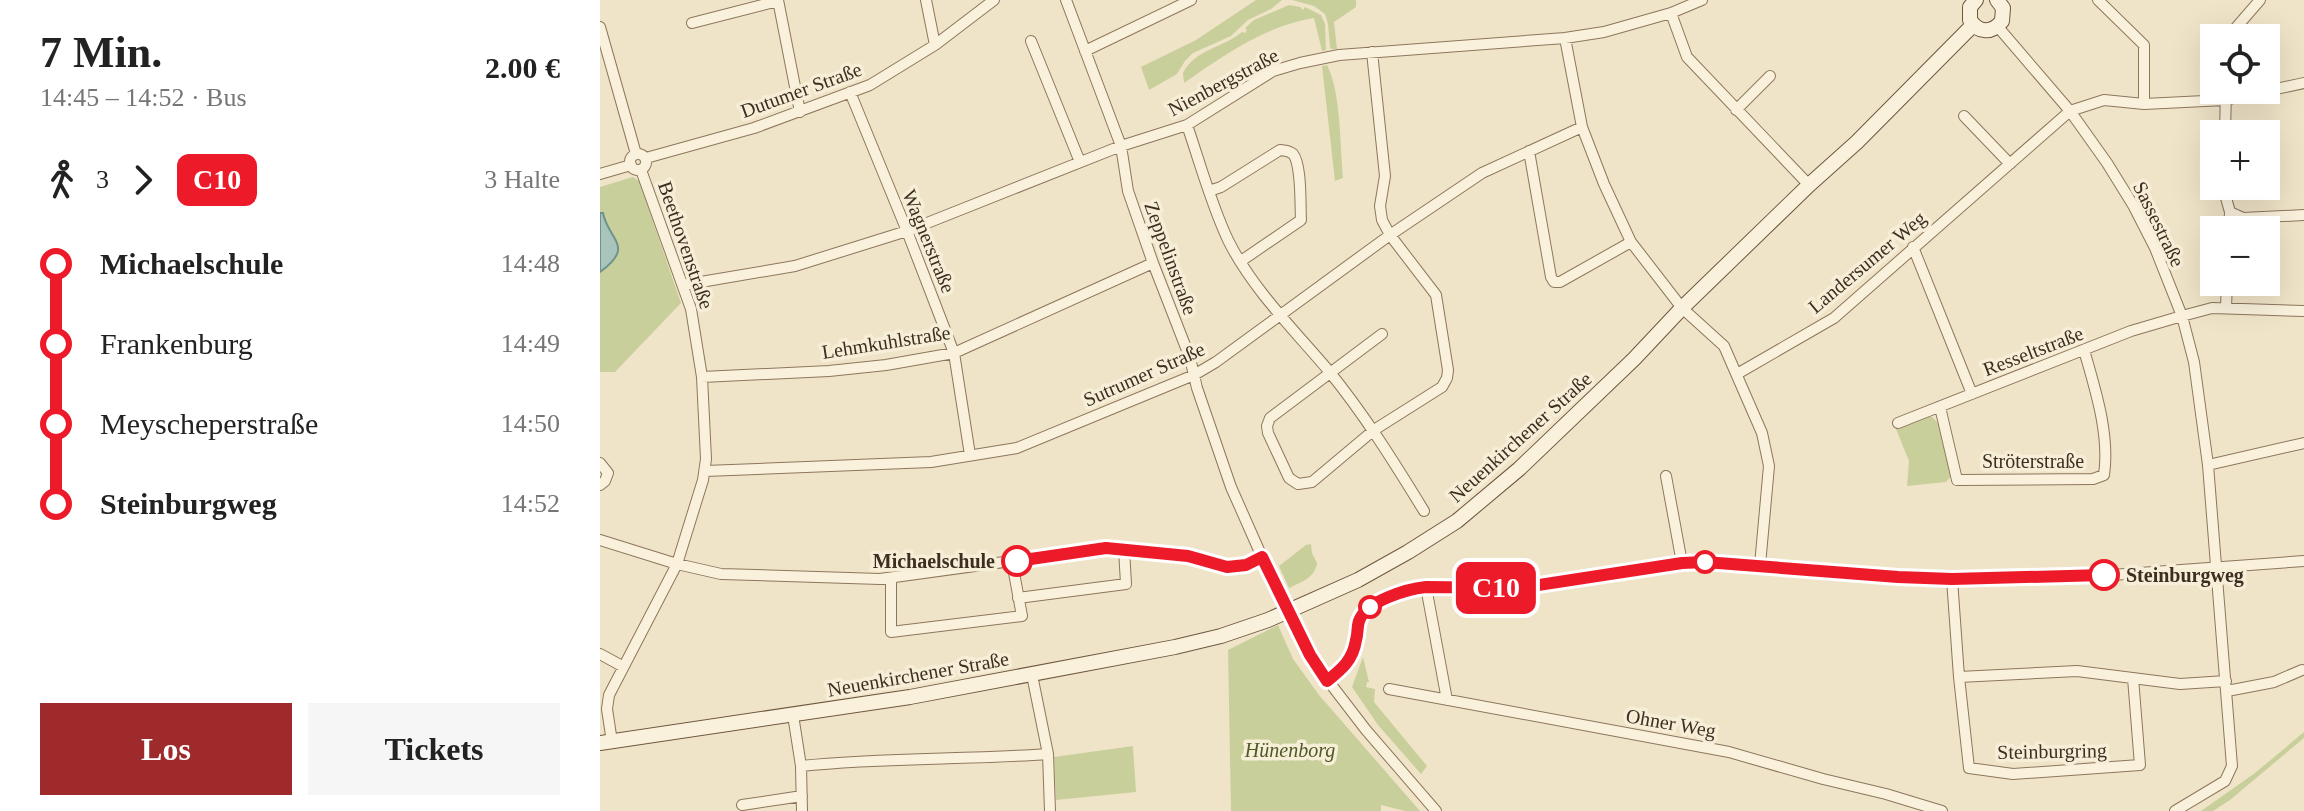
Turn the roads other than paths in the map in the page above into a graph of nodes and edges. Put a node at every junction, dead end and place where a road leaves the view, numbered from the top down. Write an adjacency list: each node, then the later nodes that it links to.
1 (778, 0): 14 (street); 32 (street)
2 (926, 0): 21 (street)
3 (994, 0): 21 (street, Dutumer Straße)
4 (1066, 0): 22 (street, Zeppelinstraße)
5 (1191, 0): 22 (street)
6 (1702, 0): 13 (street, Nienbergstraße)
7 (1974, 0): 16 (street)
8 (2098, 0): 12 (street)
9 (2116, 0): 12 (street)
10 (2260, 0): 15 (street)
11 (2000, 1): 18 (street)
12 (2107, 9): 29 (street)
13 (1671, 13): 19 (street, Nienbergstraße); 30 (street)
14 (692, 23)
15 (2239, 24)
16 (1973, 25): 18 (street); 42 (street, Neuenkirchener Straße)
17 (600, 27): 38 (street, Beethovenstraße)
18 (1998, 27): 31 (street, Sassestraße)
19 (1565, 38): 23 (street, Nienbergstraße); 35 (street)
20 (1031, 41): 39 (street)
21 (935, 45): 27 (street, Dutumer Straße)
22 (1085, 51): 36 (street, Zeppelinstraße)
23 (1372, 52): 34 (street, Nienbergstraße); 49 (street)
24 (1770, 76): 30 (street)
25 (2304, 83): 26 (street, Landersumer Weg)
26 (2280, 87)
27 (850, 92): 32 (street, Dutumer Straße); 48 (street, Wagnerstraße)
28 (2200, 98): 29 (street, Landersumer Weg)
29 (2144, 104): 31 (street, Landersumer Weg)
30 (1736, 110): 42 (street)
31 (2070, 111): 40 (street, Landersumer Weg); 60 (street, Sassestraße)
32 (800, 112): 38 (street, Dutumer Straße)
33 (1964, 116): 40 (street)
34 (1187, 125): 36 (street, Nienbergstraße); 43 (street)
35 (1582, 127): 37 (street, Sutrumer Straße); 50 (street)
36 (1121, 146): 39 (street, Nienbergstraße); 53 (street, Zeppelinstraße)
37 (1529, 151): 49 (street, Sutrumer Straße); 50 (street)
38 (638, 162): 41 (street, Dutumer Straße); 54 (street, Beethovenstraße)
39 (1080, 162): 48 (street, Nienbergstraße)
40 (2010, 164): 51 (street, Landersumer Weg)
41 (600, 174)
42 (1809, 185): 56 (street, Neuenkirchener Straße)
43 (1209, 191): 52 (street); 52 (street)
44 (2227, 200): 45 (street)
45 (2230, 212): 46 (street); 47 (street)
46 (2304, 215)
47 (2230, 216)
48 (907, 231): 54 (street, Nienbergstraße); 63 (street, Wagnerstraße)
49 (1390, 235): 59 (street, Sutrumer Straße); 71 (street)
50 (1631, 242): 56 (street)
51 (1913, 247): 65 (street, Landersumer Weg); 68 (street)
52 (1241, 261): 59 (street)
53 (1153, 263): 63 (street, Lehmkuhlstraße); 66 (street, Zeppelinstraße)
54 (683, 285): 67 (street, Beethovenstraße)
55 (2226, 296): 57 (street)
56 (1682, 308): 65 (street); 93 (street, Neuenkirchener Straße)
57 (2226, 308): 58 (street, Resseltstraße); 60 (street, Resseltstraße)
58 (2304, 311)
59 (1281, 316): 64 (street); 66 (street, Sutrumer Straße)
60 (2182, 316): 62 (street, Resseltstraße); 75 (street, Sassestraße)
61 (1382, 334): 64 (street)
62 (2084, 350): 68 (street, Resseltstraße); 69 (street, Ströterstraße)
63 (954, 353): 67 (street, Lehmkuhlstraße); 73 (street, Wagnerstraße)
64 (1329, 372): 71 (street); 71 (street)
65 (1737, 374): 87 (street)
66 (1194, 375): 73 (street, Sutrumer Straße); 82 (street, Zeppelinstraße)
67 (702, 377): 76 (street, Beethovenstraße)
68 (1972, 394): 69 (street, Resseltstraße)
69 (1940, 407): 70 (street, Resseltstraße)
70 (1898, 423)
71 (1374, 430): 79 (street)
72 (2304, 443): 75 (street)
73 (970, 455): 76 (street, Sutrumer Straße)
74 (600, 463): 78 (street)
75 (2208, 465): 88 (street, Sassestraße)
76 (705, 471): 86 (street, Beethovenstraße)
77 (1666, 476): 85 (street)
78 (600, 485)
79 (1424, 511)
80 (600, 540): 86 (street)
81 (1124, 549): 82 (street); 84 (street); 92 (street)
82 (1262, 557): 93 (street, Zeppelinstraße)
83 (2304, 561): 88 (street)
84 (1012, 562): 89 (street); 92 (street)
85 (1682, 563): 87 (street); 91 (street)
86 (677, 564): 89 (street); 95 (street, Beethovenstraße)
87 (1760, 565): 90 (street)
88 (2215, 569): 90 (street); 101 (street)
89 (891, 578): 92 (street)
90 (1952, 579): 98 (street, Steinburgring)
91 (1426, 587): 100 (street); 103 (street)
92 (1018, 598)
93 (1289, 612): 97 (street, Neuenkirchener Straße); 100 (street, Zeppelinstraße)
94 (600, 654): 95 (street)
95 (622, 666): 105 (street, Beethovenstraße)
96 (2302, 670): 101 (street)
97 (1032, 675): 104 (street, Neuenkirchener Straße); 106 (street)
98 (1959, 677): 99 (street); 99 (street, Steinburgring)
99 (2133, 678): 101 (street)
100 (1327, 681): 112 (street, Zeppelinstraße)
101 (2227, 686): 114 (street)
102 (1389, 689): 103 (street, Ohner Weg)
103 (1447, 700): 113 (street, Ohner Weg)
104 (793, 715): 105 (street, Neuenkirchener Straße); 107 (street)
105 (606, 742)
106 (1048, 754): 107 (street); 111 (street)
107 (801, 766): 108 (street)
108 (802, 796): 109 (street); 110 (street)
109 (742, 805)
110 (802, 811)
111 (1050, 811)
112 (1436, 811)
113 (1942, 811)
114 (2175, 811)

